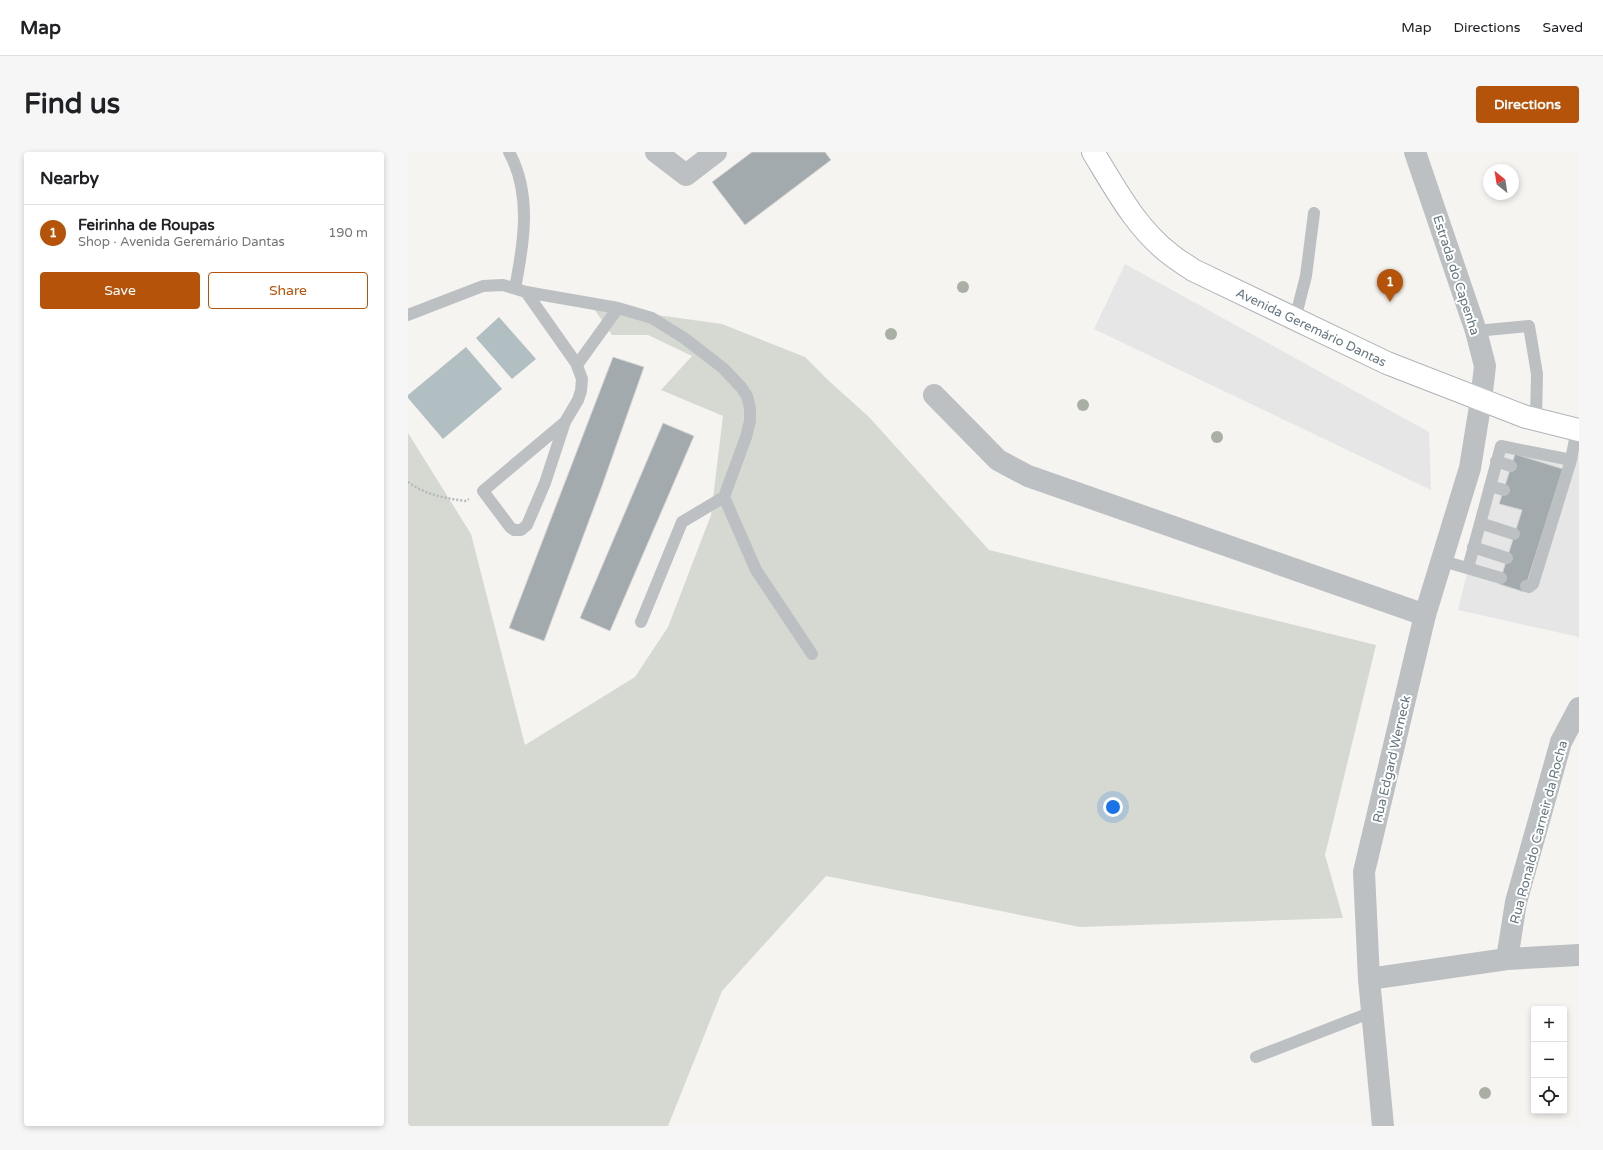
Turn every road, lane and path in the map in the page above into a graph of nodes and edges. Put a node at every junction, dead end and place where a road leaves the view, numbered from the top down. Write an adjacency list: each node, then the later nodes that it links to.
1 (509, 152): 7 (lane)
2 (656, 152): 3 (street)
3 (716, 152)
4 (1093, 152): 10 (main road, Avenida Geremário Dantas)
5 (1415, 152): 11 (street, Estrada do Capenha)
6 (1314, 213): 10 (lane)
7 (514, 288): 8 (lane); 9 (lane); 12 (lane)
8 (618, 308): 12 (lane); 25 (lane)
9 (408, 314)
10 (1295, 319): 14 (main road, Avenida Geremário Dantas)
11 (1476, 331): 14 (street, Estrada do Capenha); 15 (lane)
12 (577, 365): 16 (lane)
13 (934, 395): 34 (street)
14 (1481, 400): 15 (main road, Avenida Geremário Dantas); 30 (street, Rua Edgard Werneck)
15 (1536, 419): 17 (main road, Avenida Geremário Dantas)
16 (565, 422): 24 (lane); 24 (lane)
17 (1578, 430): 18 (lane)
18 (1570, 460): 19 (lane); 33 (lane)
19 (1496, 461): 20 (lane); 22 (lane)
20 (1511, 466)
21 (408, 482): 24 (path)
22 (1490, 486): 23 (lane); 26 (lane)
23 (1504, 490)
24 (483, 491)
25 (724, 497): 35 (lane); 36 (lane)
26 (1480, 523): 27 (lane); 28 (lane)
27 (1514, 534)
28 (1473, 547): 29 (lane); 31 (lane)
29 (1507, 558)
30 (1443, 561): 31 (lane); 34 (street, Rua Edgard Werneck)
31 (1468, 568): 32 (lane)
32 (1501, 578)
33 (1526, 586)
34 (1425, 616): 40 (street, Rua Edgard Werneck)
35 (641, 622)
36 (812, 654)
37 (1579, 708): 39 (street, Rua Ronaldo Carneir da Rocha)
38 (1579, 955): 39 (street)
39 (1507, 959): 40 (street)
40 (1369, 979): 41 (street, Rua Edgard Werneck)
41 (1372, 1012): 42 (lane); 43 (street, Rua Edgard Werneck)
42 (1256, 1057)
43 (1382, 1125)

